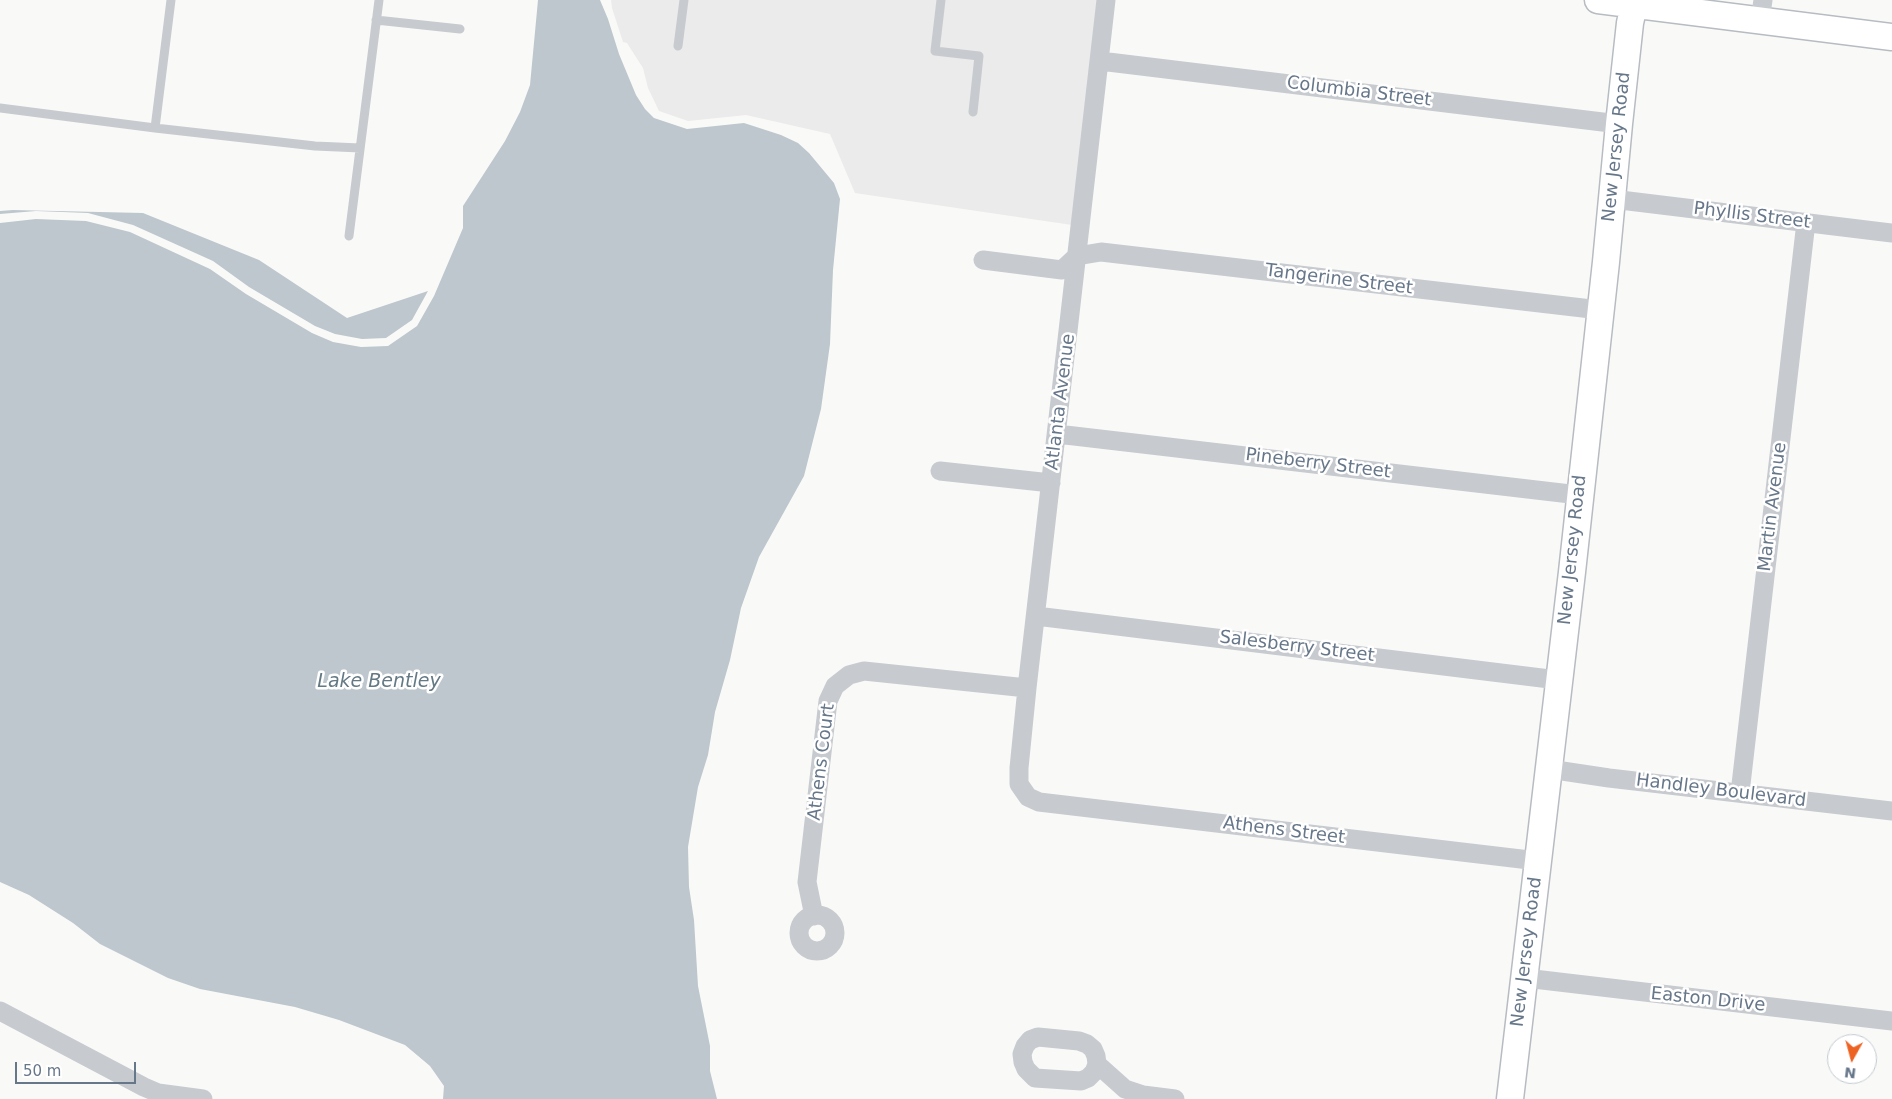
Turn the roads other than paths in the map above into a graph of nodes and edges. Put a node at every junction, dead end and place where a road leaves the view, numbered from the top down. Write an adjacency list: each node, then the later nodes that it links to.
1 (171, 0): 17 (lane)
2 (378, 0): 9 (lane)
3 (684, 0): 12 (lane)
4 (940, 0): 15 (lane)
5 (1106, 0): 13 (street, Atlanta Avenue)
6 (1598, 0): 7 (street)
7 (1635, 2): 8 (street); 16 (street, New Jersey Road)
8 (1761, 10): 11 (street)
9 (376, 20): 10 (lane); 18 (lane)
10 (460, 29)
11 (1892, 37)
12 (678, 46)
13 (1100, 61): 16 (street, Columbia Street); 23 (street, Atlanta Avenue)
14 (0, 108): 17 (lane)
15 (973, 112)
16 (1619, 124): 19 (street, New Jersey Road)
17 (155, 128): 18 (lane)
18 (360, 148): 22 (lane)
19 (1612, 198): 20 (street, Phyllis Street); 25 (street, New Jersey Road)
20 (1806, 222): 21 (street, Phyllis Street); 34 (street, Martin Avenue)
21 (1892, 233)
22 (349, 236)
23 (1077, 256): 24 (street); 25 (street, Tangerine Street); 26 (street, Atlanta Avenue)
24 (983, 260)
25 (1600, 310): 29 (street, New Jersey Road)
26 (1057, 434): 28 (street, Atlanta Avenue); 29 (street, Pineberry Street)
27 (940, 471): 28 (street)
28 (1051, 483): 30 (street, Atlanta Avenue)
29 (1579, 495): 31 (street, New Jersey Road)
30 (1036, 616): 31 (street, Salesberry Street); 32 (street, Atlanta Avenue)
31 (1558, 680): 33 (street, New Jersey Road)
32 (1027, 688): 35 (street, Atlanta Avenue); 38 (street, Athens Court)
33 (1549, 769): 34 (street, Handley Boulevard); 37 (street, New Jersey Road)
34 (1740, 793): 36 (street, Handley Boulevard)
35 (1032, 799): 37 (street, Athens Street)
36 (1892, 811)
37 (1538, 861): 39 (street, New Jersey Road)
38 (814, 916)
39 (1525, 978): 41 (street, Easton Drive); 45 (street, New Jersey Road)
40 (0, 1011): 43 (street)
41 (1892, 1021)
42 (1097, 1064): 44 (street)
43 (203, 1099)
44 (1175, 1099)
45 (1510, 1099)

